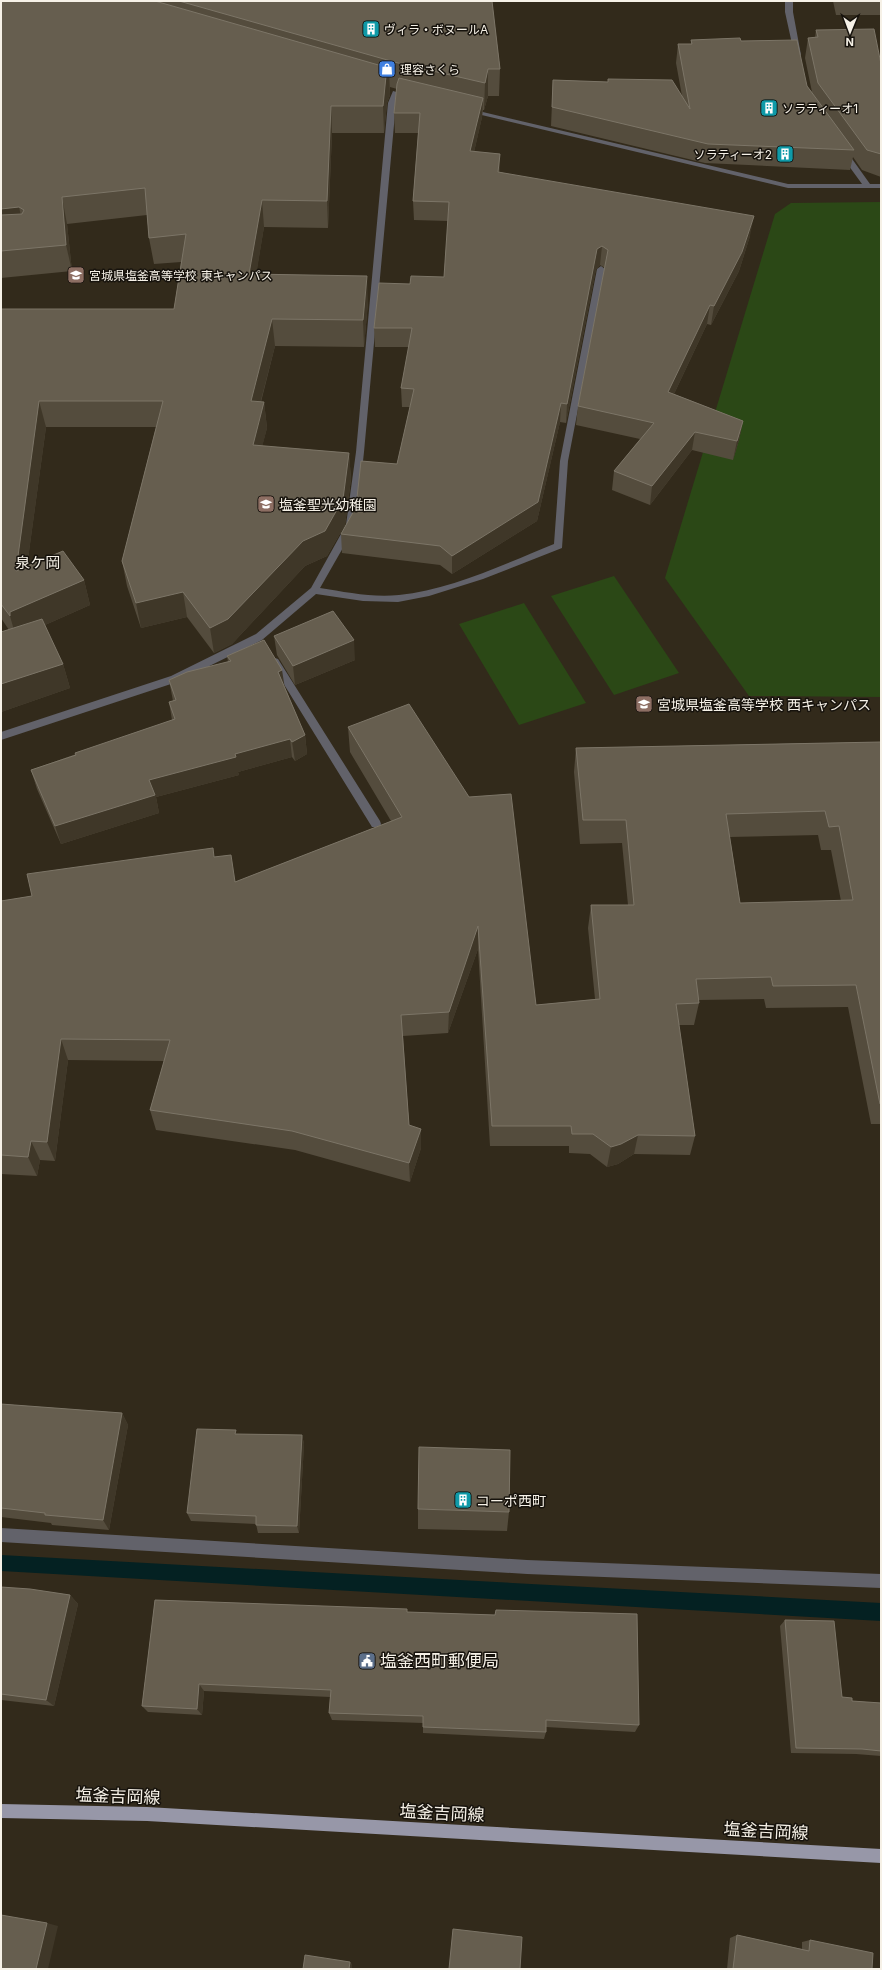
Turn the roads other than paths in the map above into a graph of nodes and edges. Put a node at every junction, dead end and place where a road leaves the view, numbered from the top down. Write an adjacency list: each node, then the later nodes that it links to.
1 (789, 1): 2 (street)
2 (799, 60)
3 (396, 92): 9 (street)
4 (459, 108): 6 (street)
5 (836, 142): 6 (street)
6 (868, 186): 7 (street)
7 (881, 186)
8 (601, 269): 9 (street)
9 (314, 590): 10 (street)
10 (264, 643): 11 (street); 12 (street)
11 (1, 736)
12 (376, 824)
13 (1, 1535): 14 (street)
14 (881, 1581)
15 (1, 1811): 16 (main road, 塩釜吉岡線)
16 (881, 1856)

